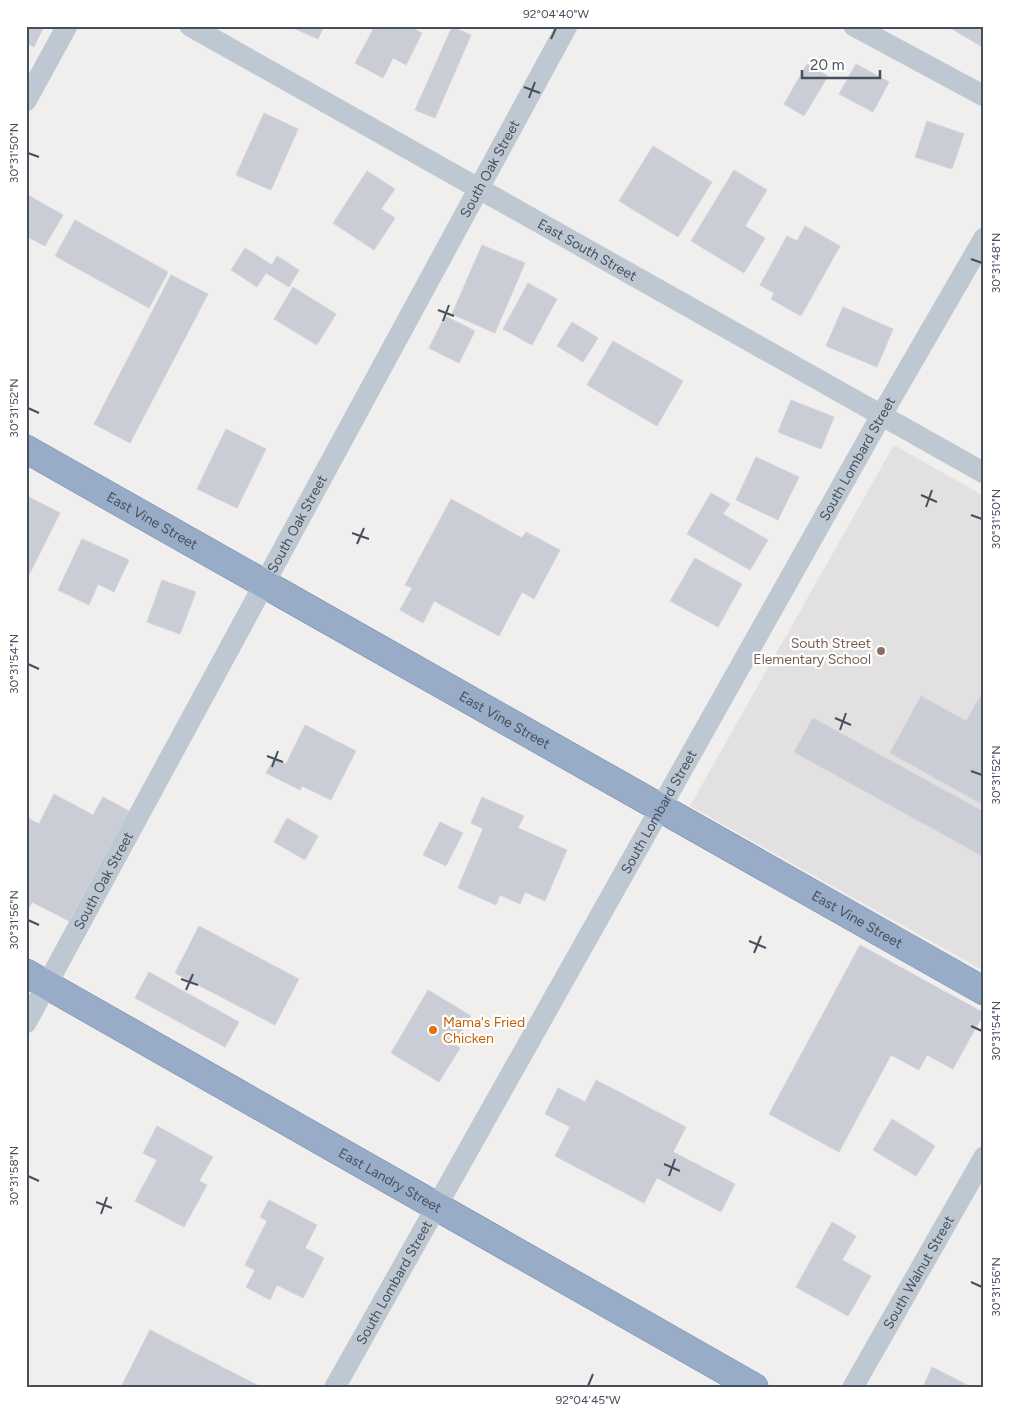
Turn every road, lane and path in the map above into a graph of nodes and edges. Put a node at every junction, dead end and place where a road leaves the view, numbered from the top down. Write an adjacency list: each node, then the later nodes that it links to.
1 (67, 26): 6 (street)
2 (190, 26): 7 (street, East South Street)
3 (567, 26): 7 (street, South Oak Street)
4 (854, 26): 5 (street)
5 (984, 96)
6 (26, 101)
7 (478, 190): 9 (street, East South Street); 12 (street, South Oak Street)
8 (984, 238): 9 (street, South Lombard Street)
9 (881, 416): 11 (street, East South Street); 13 (street, South Lombard Street)
10 (26, 449): 12 (highway, East Vine Street)
11 (984, 473)
12 (264, 584): 13 (highway, East Vine Street); 14 (street, South Oak Street)
13 (662, 808): 15 (highway, East Vine Street); 18 (street, South Lombard Street)
14 (37, 979): 16 (street, South Oak Street); 18 (highway, East Landry Street)
15 (984, 991)
16 (26, 1023)
17 (984, 1157): 21 (street, South Walnut Street)
18 (437, 1206): 19 (street, South Lombard Street); 20 (highway, East Landry Street)
19 (335, 1387)
20 (754, 1387)
21 (853, 1387)

